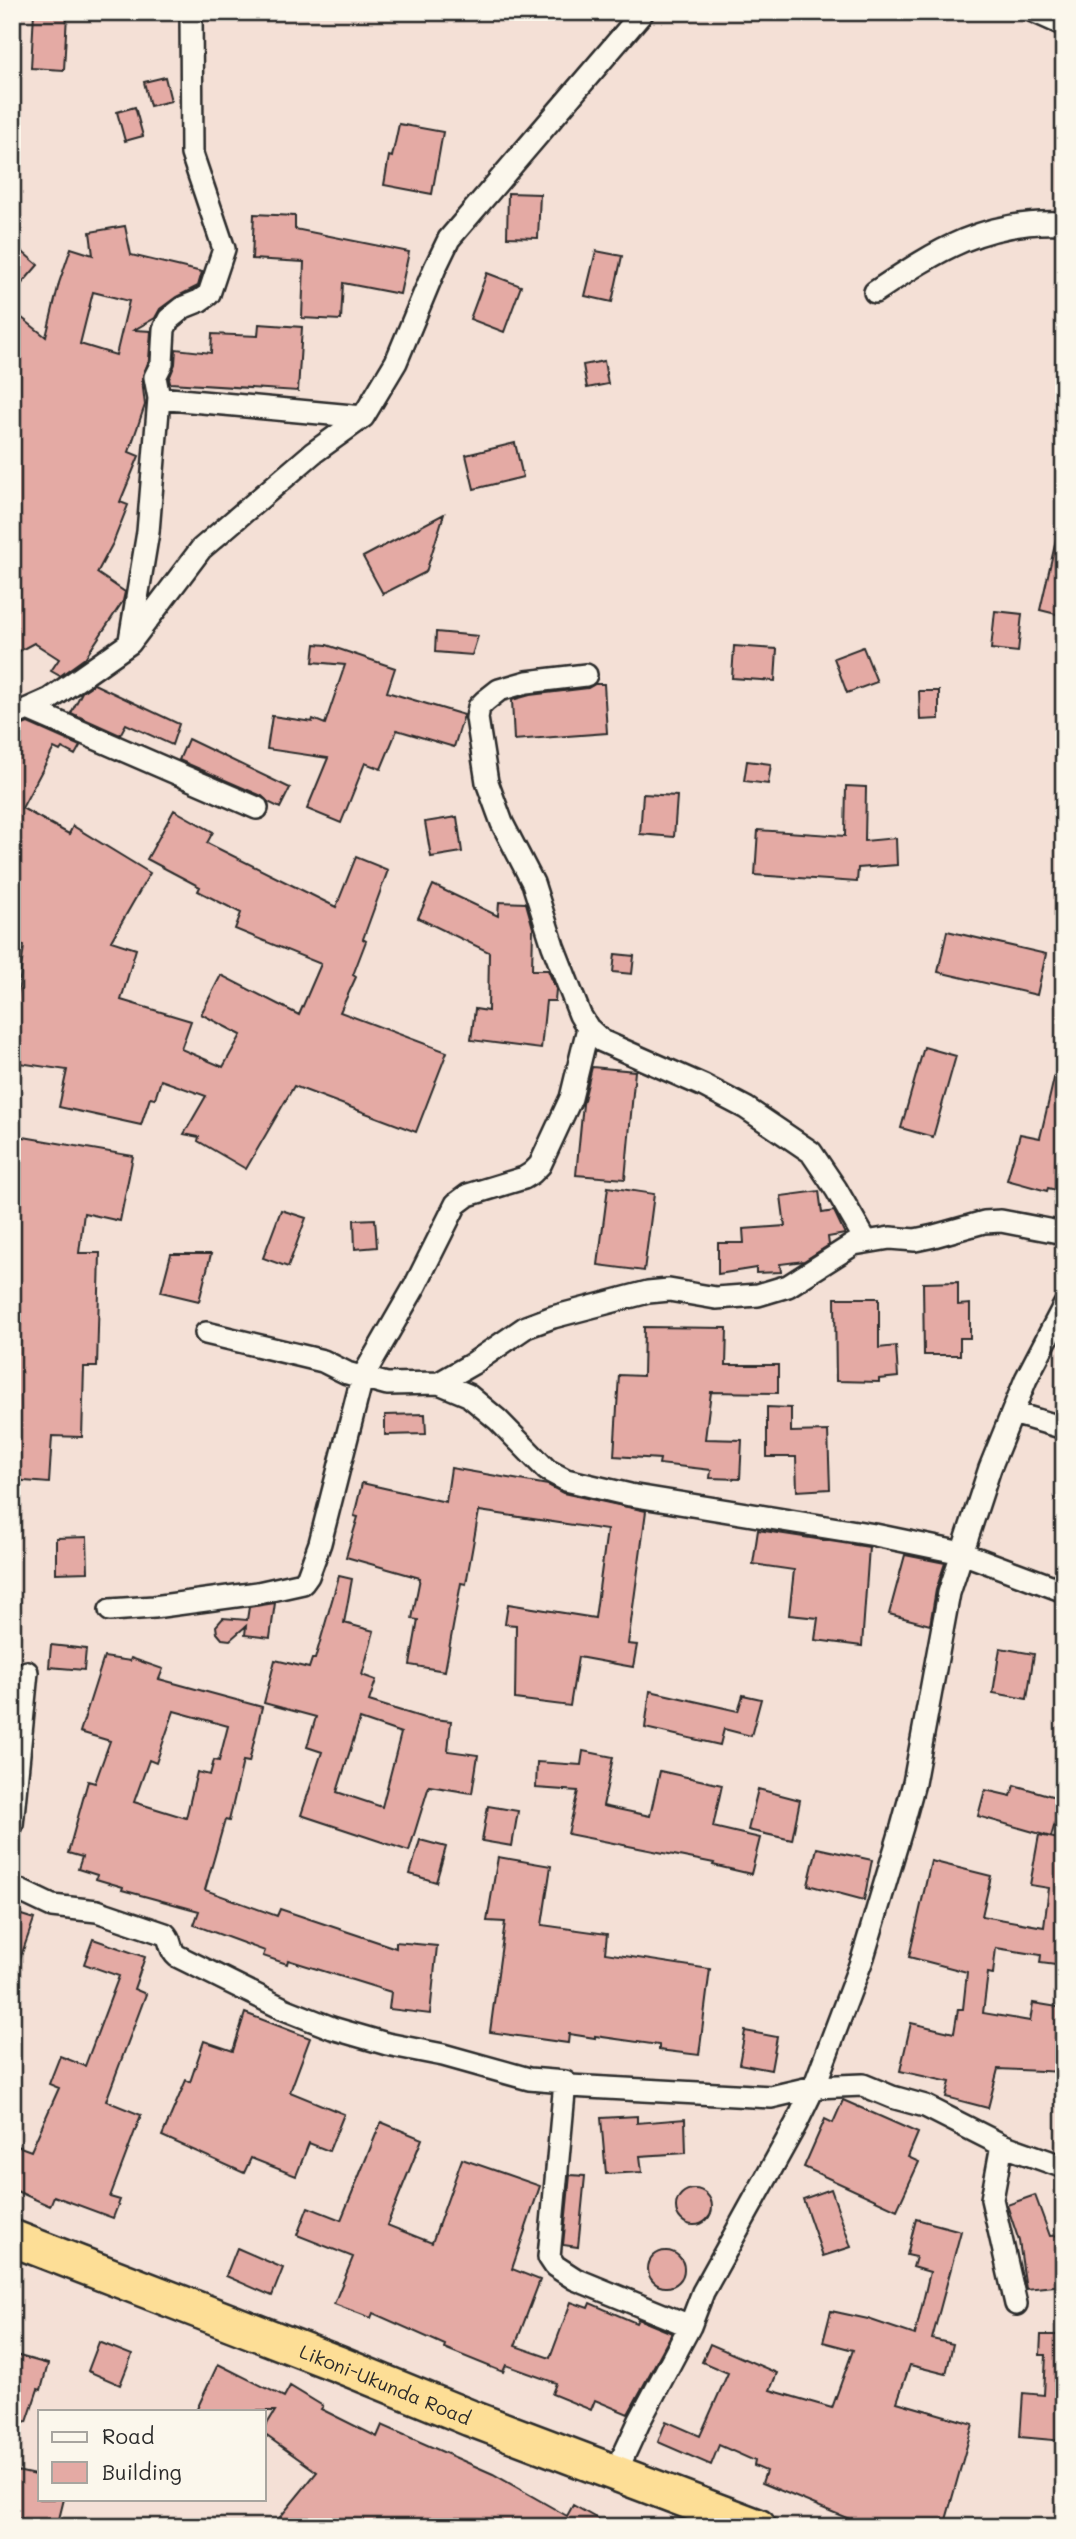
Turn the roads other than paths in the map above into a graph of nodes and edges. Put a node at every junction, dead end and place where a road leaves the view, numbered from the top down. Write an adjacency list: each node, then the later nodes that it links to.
1 (191, 12): 7 (street)
2 (643, 12): 8 (street)
3 (1035, 12): 4 (street)
4 (1064, 24)
5 (1064, 223): 6 (street)
6 (875, 292)
7 (159, 398): 8 (street); 9 (street)
8 (362, 416): 9 (street)
9 (130, 643): 11 (street)
10 (586, 675): 13 (street)
11 (20, 712): 12 (street)
12 (257, 808)
13 (588, 1028): 15 (street); 18 (street)
14 (1064, 1234): 15 (street)
15 (866, 1241): 19 (street)
16 (1064, 1306): 20 (street)
17 (206, 1333): 18 (street)
18 (362, 1378): 19 (street); 24 (street)
19 (439, 1383): 22 (street)
20 (1013, 1413): 21 (street); 22 (street)
21 (1064, 1428)
22 (962, 1553): 23 (street); 29 (street)
23 (1064, 1591)
24 (110, 1610)
25 (27, 1672): 26 (street)
26 (12, 1825)
27 (12, 1887): 28 (street)
28 (565, 2082): 29 (street); 34 (street)
29 (814, 2087): 30 (street); 34 (street)
30 (1002, 2145): 31 (street); 33 (street)
31 (1064, 2167)
32 (12, 2238): 35 (highway, Likoni-Ukunda Road)
33 (1016, 2304)
34 (690, 2326): 35 (street)
35 (616, 2472): 36 (highway, Likoni-Ukunda Road)
36 (708, 2518): 37 (highway, Likoni-Ukunda Road)
37 (758, 2527)

